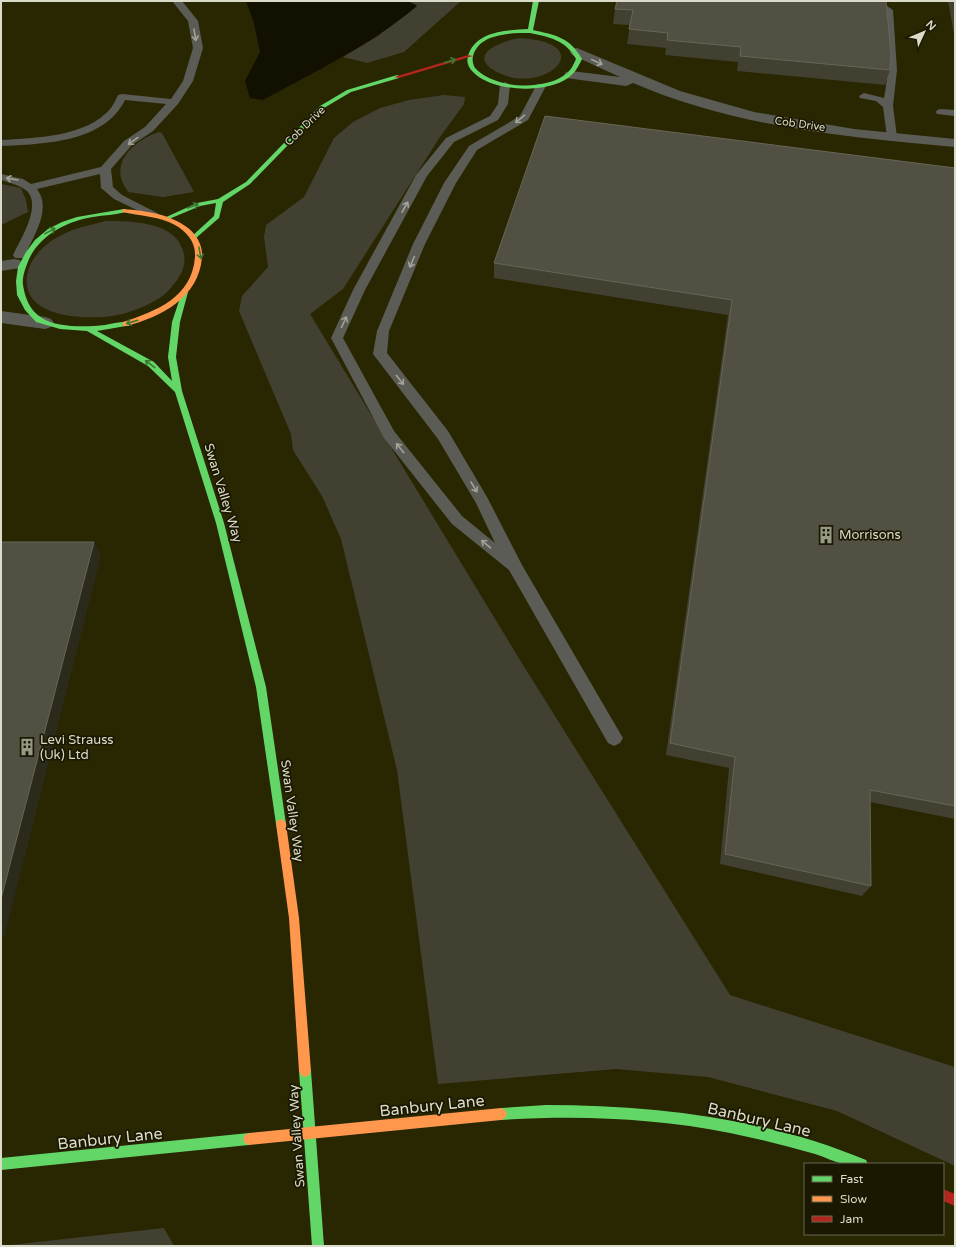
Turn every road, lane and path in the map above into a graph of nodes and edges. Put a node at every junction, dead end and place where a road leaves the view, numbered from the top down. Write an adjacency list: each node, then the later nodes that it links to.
1 (177, 1): 16 (lane, one-way to 16)
2 (536, 1): 4 (street)
3 (872, 1): 17 (lane)
4 (530, 31): 5 (street); 6 (street)
5 (577, 52): 11 (street); 13 (street, Cob Drive, one-way to 13)
6 (470, 56): 9 (street); 10 (street, Cob Drive, one-way to 6)
7 (444, 74): 10 (street, Cob Drive)
8 (464, 74): 9 (street)
9 (479, 74): 12 (street)
10 (404, 75): 26 (street, Cob Drive)
11 (571, 75): 13 (street, Cob Drive); 14 (street)
12 (505, 85): 14 (street); 36 (lane, one-way to 12)
13 (649, 85): 20 (street, Cob Drive)
14 (541, 86): 36 (lane, one-way to 36)
15 (864, 96): 17 (lane)
16 (174, 102): 21 (lane); 23 (lane, one-way to 23)
17 (888, 106): 20 (lane)
18 (941, 112): 19 (lane)
19 (955, 113)
20 (892, 137): 22 (street, Cob Drive)
21 (1, 143)
22 (955, 143)
23 (105, 169): 25 (lane); 27 (lane)
24 (1, 177): 25 (lane, one-way to 24)
25 (31, 187): 30 (lane)
26 (220, 201): 28 (street, Cob Drive, one-way to 26); 29 (street)
27 (153, 214): 28 (street); 30 (street, one-way to 27)
28 (167, 218): 29 (street)
29 (194, 237): 31 (street, one-way to 31)
30 (11, 262): 33 (street)
31 (185, 292): 34 (street, one-way to 34); 35 (street, Swan Valley Way)
32 (1, 317): 33 (street)
33 (45, 323): 34 (street)
34 (89, 330): 35 (street, Swan Valley Way, one-way to 34)
35 (178, 391): 42 (street, Swan Valley Way)
36 (516, 569): 37 (lane)
37 (614, 738)
38 (859, 1163): 39 (street, Banbury Lane)
39 (1, 1164)
40 (944, 1195): 41 (street)
41 (955, 1200)
42 (318, 1246)

